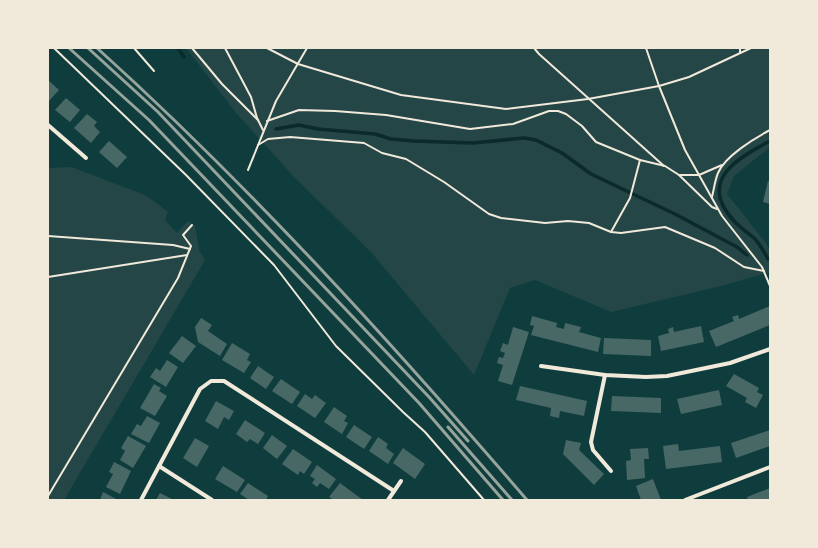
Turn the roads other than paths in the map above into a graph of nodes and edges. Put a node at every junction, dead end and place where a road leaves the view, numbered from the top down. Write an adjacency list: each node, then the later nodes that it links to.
1 (48, 125): 2 (street)
2 (86, 158)
3 (770, 349): 5 (street)
4 (541, 366): 5 (street)
5 (605, 375): 8 (street)
6 (159, 466): 10 (street); 11 (street); 12 (street)
7 (770, 467): 14 (street)
8 (611, 471)
9 (401, 481): 10 (street)
10 (394, 491): 13 (street)
11 (140, 500)
12 (212, 500)
13 (388, 500)
14 (685, 500)

